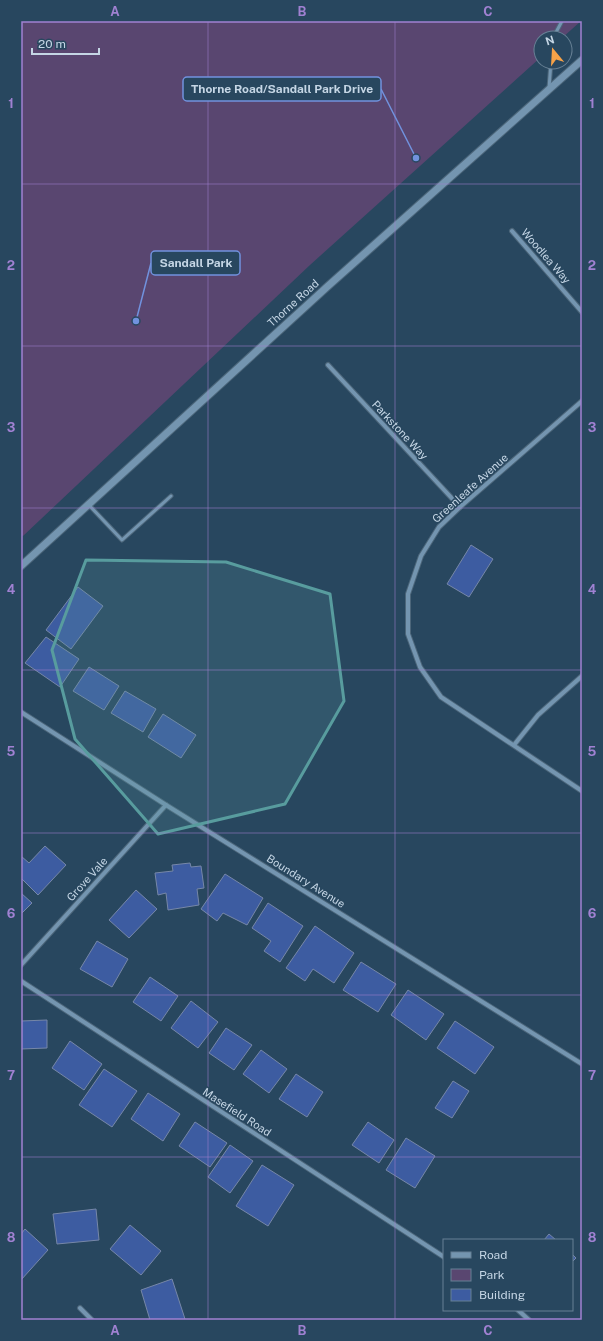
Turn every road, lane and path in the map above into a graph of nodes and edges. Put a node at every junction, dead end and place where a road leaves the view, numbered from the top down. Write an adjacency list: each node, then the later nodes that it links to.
1 (562, 21): 2 (lane)
2 (557, 30)
3 (582, 60): 5 (street, Thorne Road)
4 (550, 70): 5 (lane)
5 (549, 89): 11 (street, Thorne Road)
6 (512, 231): 7 (street, Woodlea Way)
7 (582, 312)
8 (328, 365): 12 (street, Parkstone Way)
9 (582, 400): 12 (street, Greenleafe Avenue)
10 (171, 496): 11 (lane)
11 (88, 504): 13 (street, Thorne Road)
12 (460, 507): 16 (street, Greenleafe Avenue)
13 (21, 566)
14 (582, 676): 16 (street)
15 (21, 712): 18 (street, Boundary Avenue)
16 (514, 745): 17 (street, Greenleafe Avenue)
17 (582, 791)
18 (166, 805): 19 (street, Grove Vale); 21 (street, Boundary Avenue)
19 (21, 965)
20 (21, 981): 22 (street, Masefield Road)
21 (582, 1064)
22 (443, 1256)
23 (80, 1308): 25 (street)
24 (519, 1311): 26 (street)
25 (92, 1320)
26 (529, 1320)

